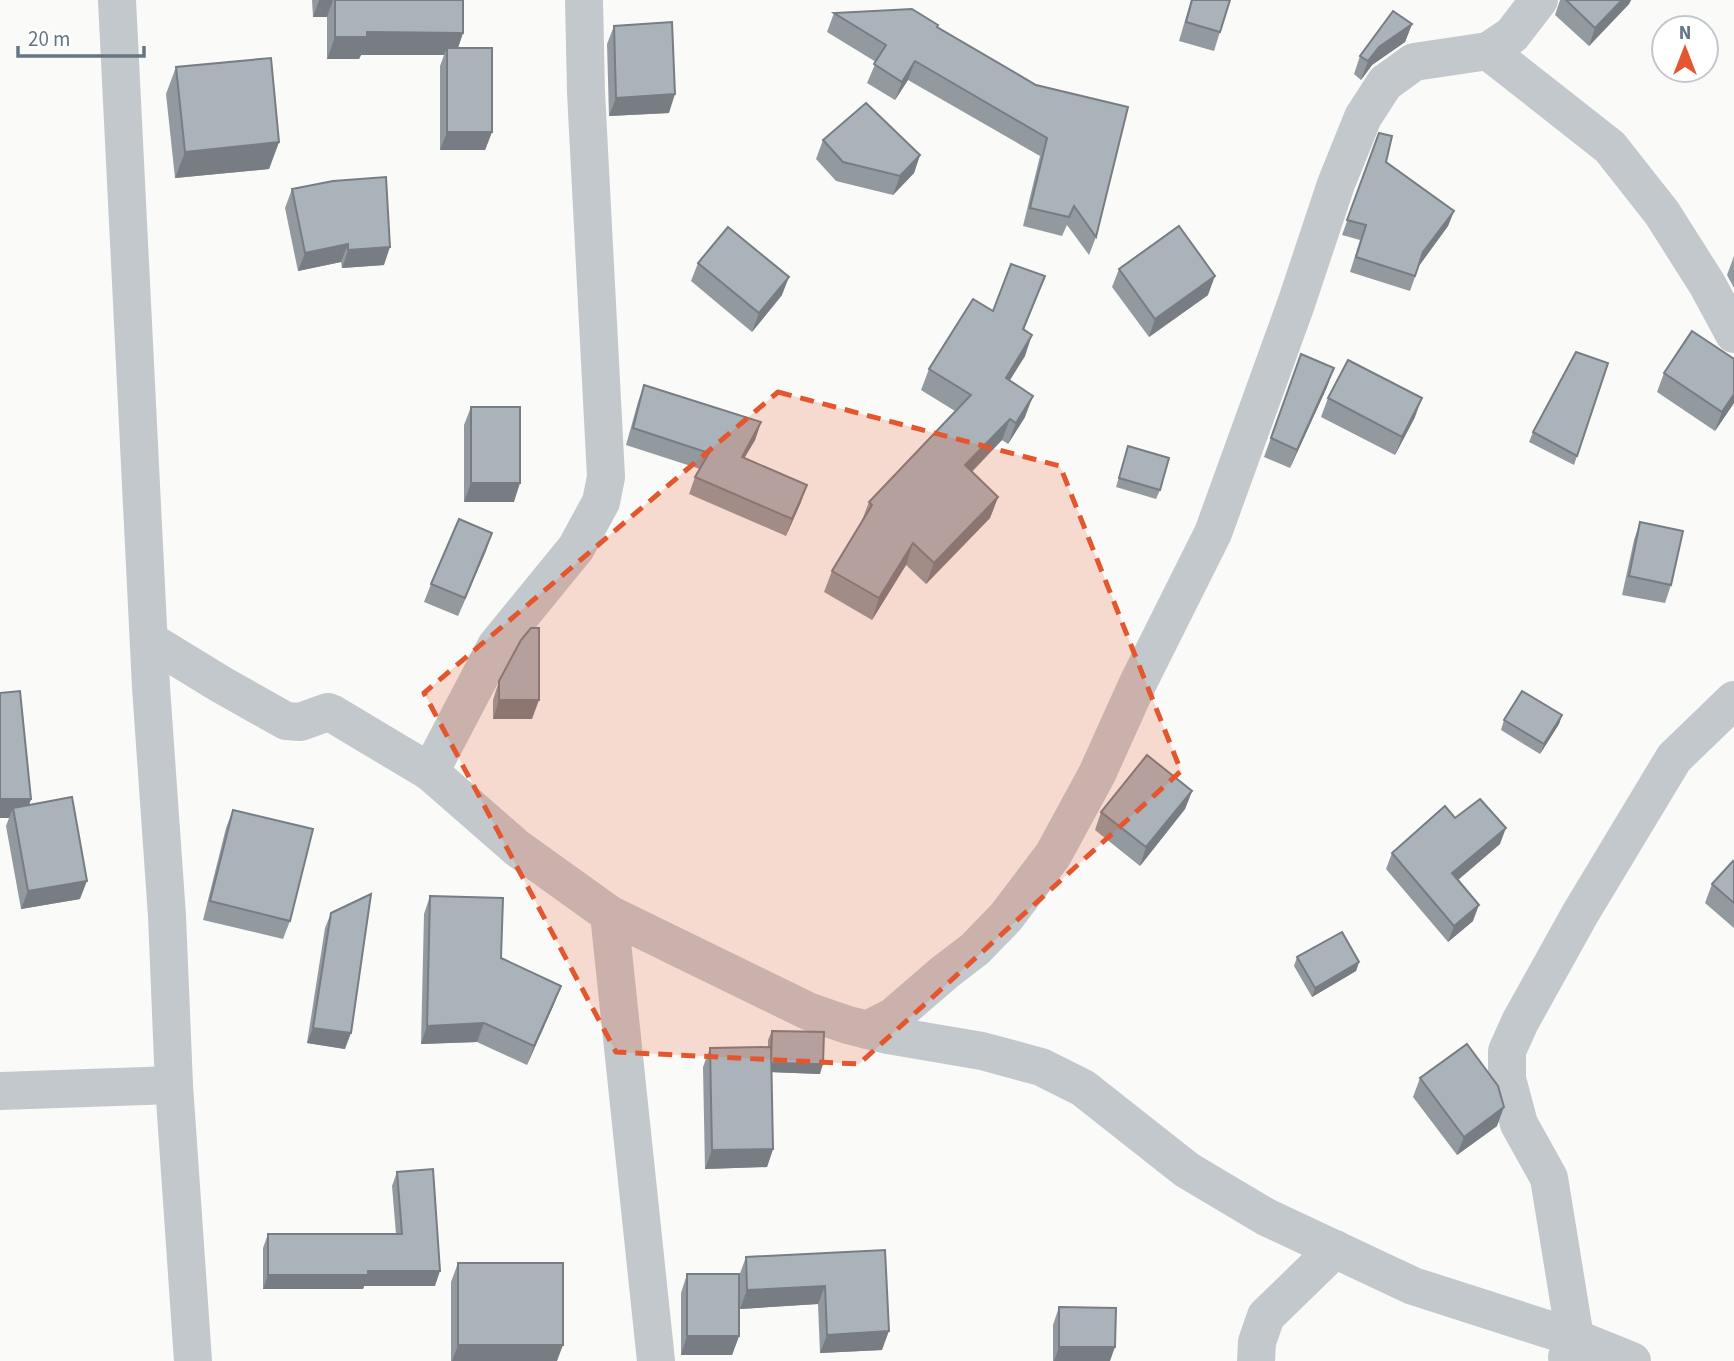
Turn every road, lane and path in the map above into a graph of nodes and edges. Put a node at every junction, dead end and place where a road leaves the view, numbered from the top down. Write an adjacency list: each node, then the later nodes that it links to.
1 (117, 0): 6 (street)
2 (584, 0): 8 (street)
3 (1539, 0): 4 (street)
4 (1488, 51): 5 (street); 10 (street)
5 (1734, 334)
6 (150, 641): 8 (street); 11 (street)
7 (1734, 700): 14 (street)
8 (430, 772): 9 (street)
9 (609, 914): 10 (street); 16 (street)
10 (867, 1030): 13 (street)
11 (174, 1085): 12 (street); 15 (street)
12 (0, 1091)
13 (1335, 1250): 14 (street); 17 (street)
14 (1570, 1350): 18 (street)
15 (193, 1361)
16 (656, 1361)
17 (1256, 1361)
18 (1632, 1361)

